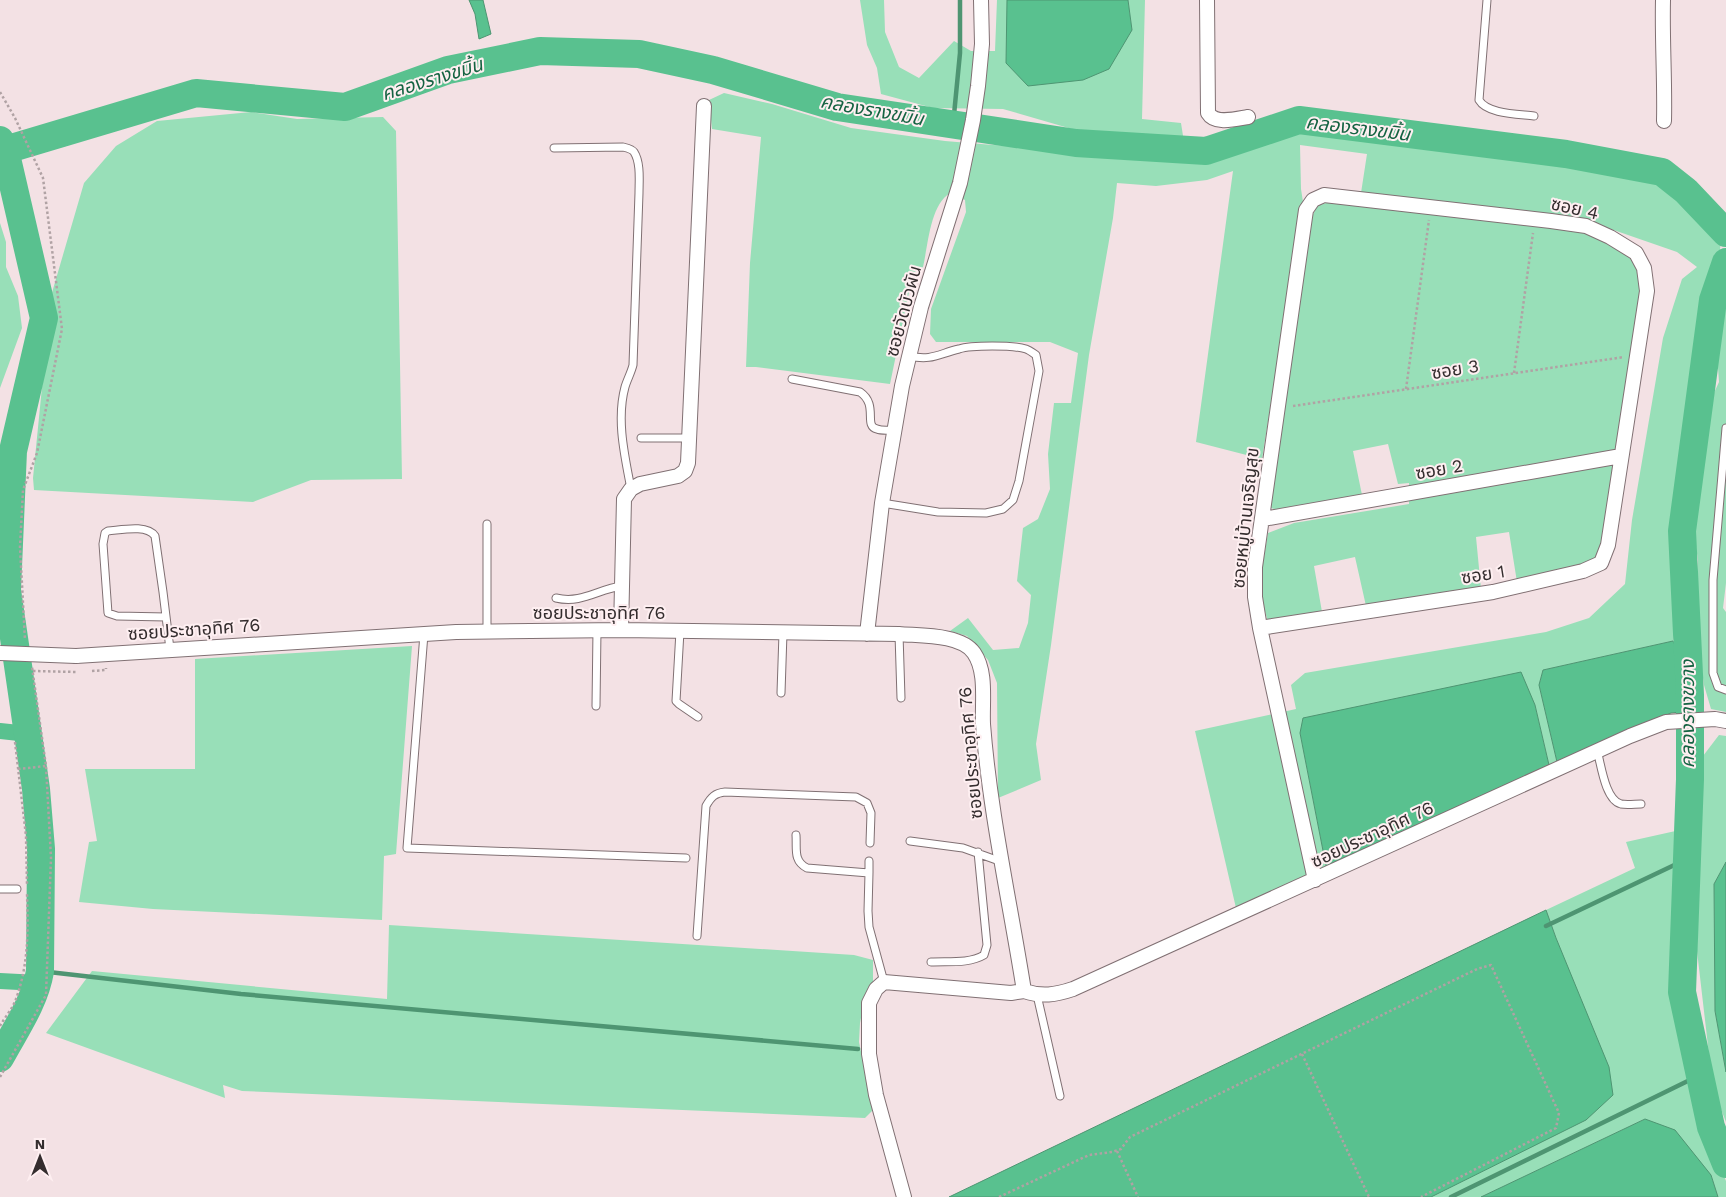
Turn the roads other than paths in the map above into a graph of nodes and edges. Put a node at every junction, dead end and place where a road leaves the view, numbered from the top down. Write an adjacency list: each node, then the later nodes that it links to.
1 (981, 0): 11 (street, ซอยวัดบัวผัน)
2 (1207, 0): 7 (street)
3 (1488, 0): 6 (lane)
4 (1663, 0): 8 (street)
5 (704, 106): 16 (street)
6 (1534, 116)
7 (1248, 117)
8 (1664, 121)
9 (554, 148): 18 (lane)
10 (1324, 195): 17 (street, ซอย 4); 20 (street, ซอยหมู่บ้านเจริญสุข)
11 (909, 356): 14 (street, ซอยวัดบัวผัน); 19 (lane)
12 (792, 379): 14 (lane)
13 (1726, 428): 36 (lane)
14 (894, 430): 19 (street, ซอยวัดบัวผัน)
15 (640, 438): 16 (lane)
16 (689, 438): 18 (street)
17 (1621, 456): 20 (street, ซอย 2); 25 (street, ซอย 1)
18 (631, 489): 22 (street)
19 (882, 503): 32 (street, ซอยวัดบัวผัน)
20 (1263, 518): 25 (street, ซอยหมู่บ้านเจริญสุข)
21 (487, 524): 29 (lane)
22 (622, 586): 23 (lane); 27 (street)
23 (556, 598)
24 (166, 616): 24 (lane); 34 (lane)
25 (1260, 628): 52 (street, ซอยหมู่บ้านเจริญสุข)
26 (597, 630): 27 (street, ซอยประชาอุทิศ 76); 29 (street, ซอยประชาอุทิศ 76); 39 (lane)
27 (621, 630): 28 (street, ซอยประชาอุทิศ 76)
28 (680, 631): 30 (street, ซอยประชาอุทิศ 76); 40 (lane)
29 (487, 632): 31 (street, ซอยประชาอุทิศ 76)
30 (783, 633): 32 (street, ซอยประชาอุทิศ 76); 37 (lane)
31 (424, 634): 34 (street, ซอยประชาอุทิศ 76); 48 (lane)
32 (867, 634): 33 (street, ซอยประชาอุทิศ 76)
33 (899, 634): 38 (lane); 50 (street, ซอยประชาอุทิศ 76)
34 (170, 649): 35 (street, ซอยประชาอุทิศ 76, bridge)
35 (0, 653)
36 (1726, 690)
37 (781, 693)
38 (901, 698)
39 (596, 706)
40 (698, 717)
41 (1721, 720): 42 (street, ซอยประชาอุทิศ 76)
42 (1597, 750): 43 (lane); 52 (street, ซอยประชาอุทิศ 76)
43 (1641, 804)
44 (796, 835): 51 (lane)
45 (910, 841): 47 (lane)
46 (870, 843): 55 (lane)
47 (978, 852): 50 (lane); 56 (lane)
48 (686, 858)
49 (869, 861): 51 (lane)
50 (1002, 862): 58 (street, ซอยประชาอุทิศ 76)
51 (869, 873): 57 (lane)
52 (1315, 880): 58 (street, ซอยประชาอุทิศ 76)
53 (0, 889): 54 (lane)
54 (17, 889)
55 (697, 936)
56 (931, 962)
57 (884, 982): 58 (street); 60 (street)
58 (1030, 993): 59 (lane)
59 (1060, 1096)
60 (904, 1197)

